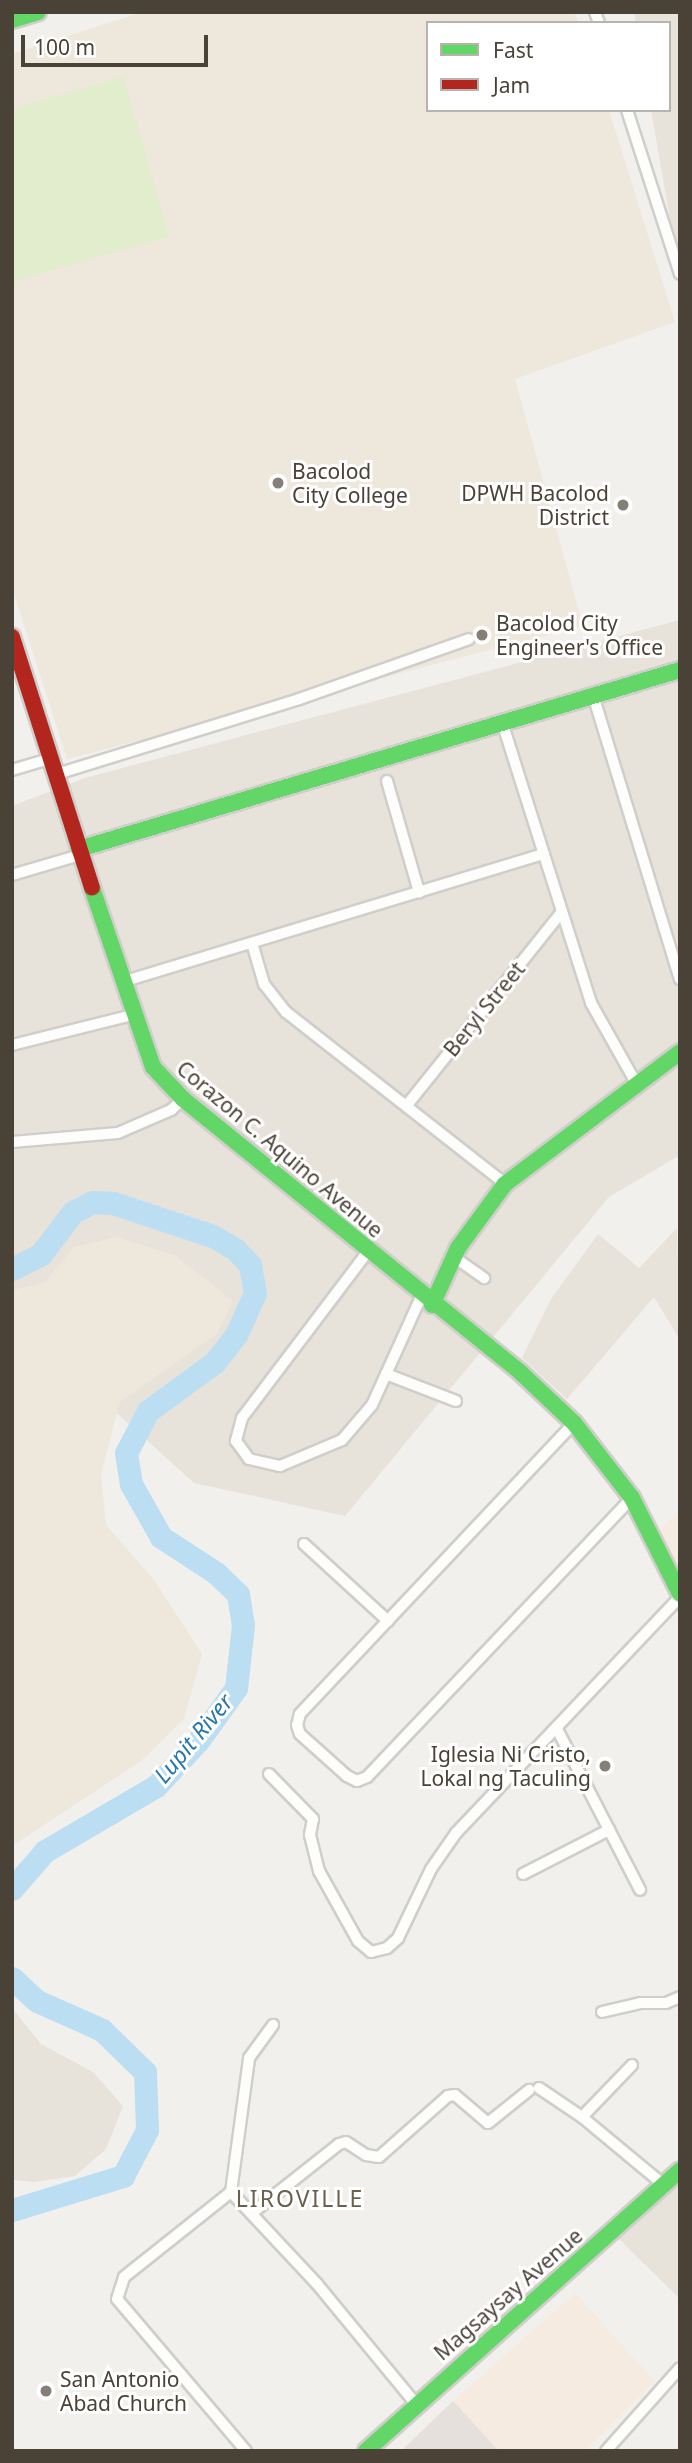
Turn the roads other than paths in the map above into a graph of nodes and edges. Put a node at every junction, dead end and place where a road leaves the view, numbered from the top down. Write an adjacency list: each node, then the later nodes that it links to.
1 (38, 12): 2 (street)
2 (12, 20)
3 (628, 112): 4 (street)
4 (680, 274)
5 (12, 637): 10 (street, Corazon C. Aquino Avenue)
6 (469, 639): 12 (street)
7 (679, 672): 8 (street)
8 (593, 695): 9 (street); 20 (street)
9 (502, 722): 14 (street); 15 (street)
10 (52, 758): 11 (street); 12 (street, Corazon C. Aquino Avenue)
11 (12, 770)
12 (57, 774): 14 (street, Corazon C. Aquino Avenue)
13 (387, 781): 17 (street)
14 (80, 852): 16 (street); 21 (street, Corazon C. Aquino Avenue)
15 (544, 854): 17 (street); 18 (street)
16 (12, 875)
17 (419, 892): 19 (street)
18 (561, 913): 25 (street); 27 (street, Beryl Street)
19 (252, 943): 21 (street); 27 (street)
20 (680, 979)
21 (122, 982): 22 (street, Corazon C. Aquino Avenue)
22 (132, 1015): 23 (street); 26 (street, Corazon C. Aquino Avenue)
23 (12, 1045)
24 (680, 1052): 25 (street)
25 (636, 1083): 29 (street)
26 (183, 1099): 28 (street); 30 (street, Corazon C. Aquino Avenue)
27 (407, 1105): 29 (street)
28 (12, 1142)
29 (505, 1184): 31 (street)
30 (369, 1250): 33 (street, Corazon C. Aquino Avenue); 34 (street)
31 (454, 1258): 32 (street); 33 (street)
32 (484, 1278)
33 (427, 1300): 34 (street); 36 (street, Corazon C. Aquino Avenue)
34 (386, 1374): 35 (street)
35 (456, 1401)
36 (574, 1423): 37 (street, Corazon C. Aquino Avenue); 40 (street)
37 (632, 1499): 39 (street, Corazon C. Aquino Avenue); 40 (street)
38 (304, 1544): 40 (street)
39 (680, 1595): 41 (street)
40 (388, 1621)
41 (557, 1729): 42 (street); 43 (street)
42 (269, 1774)
43 (609, 1830): 44 (street); 45 (street)
44 (523, 1874)
45 (640, 1889)
46 (680, 1997): 47 (street)
47 (602, 2012)
48 (273, 2025): 53 (street)
49 (632, 2065): 50 (street)
50 (582, 2117): 52 (street); 54 (street)
51 (680, 2171): 52 (street, Magsaysay Avenue)
52 (664, 2185): 56 (street, Magsaysay Avenue)
53 (230, 2192): 54 (street); 58 (street)
54 (252, 2213): 56 (street)
55 (680, 2368): 57 (street)
56 (416, 2404): 59 (street, Magsaysay Avenue)
57 (607, 2450)
58 (246, 2451)
59 (366, 2451)

